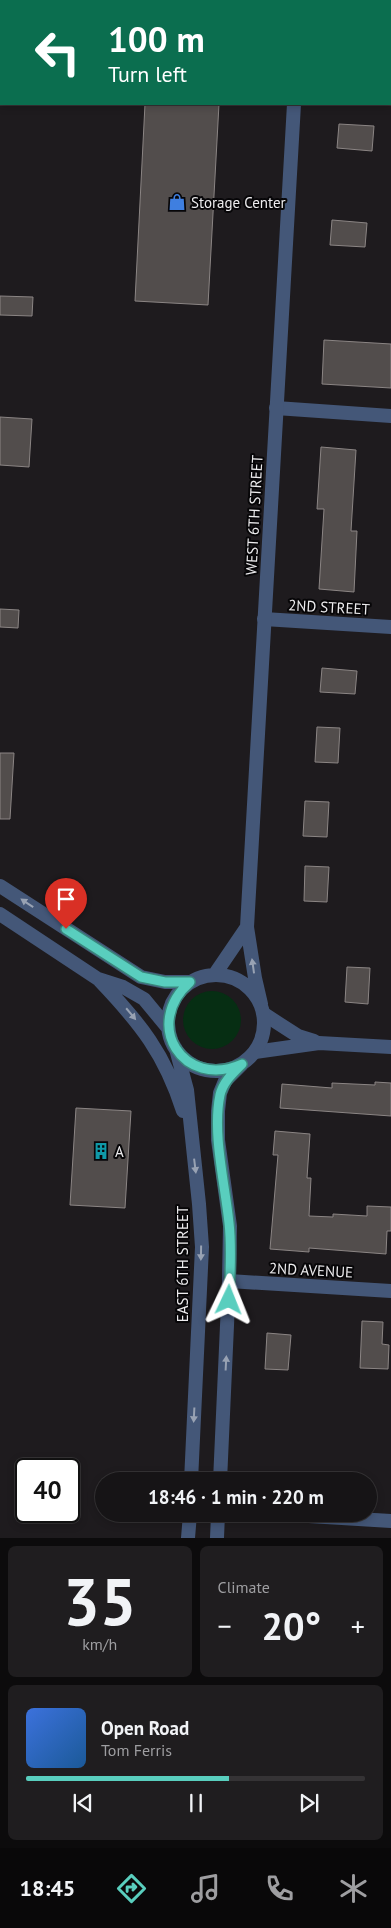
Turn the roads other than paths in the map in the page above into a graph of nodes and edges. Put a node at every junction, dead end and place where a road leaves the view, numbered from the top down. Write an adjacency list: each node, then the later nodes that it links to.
1 (294, 105): 2 (street, WEST 6TH STREET)
2 (276, 408): 3 (street); 4 (street, WEST 6TH STREET)
3 (391, 416)
4 (264, 619): 5 (street, 2ND STREET); 8 (street, WEST 6TH STREET)
5 (391, 627)
6 (0, 886): 11 (street, one-way to 6)
7 (0, 914): 10 (street)
8 (247, 927): 9 (street); 12 (street, WEST 6TH STREET, one-way to 8)
9 (215, 974): 11 (street); 12 (street)
10 (98, 978): 13 (street); 19 (street, one-way to 19)
11 (190, 982): 13 (street)
12 (263, 1009): 14 (street); 17 (street)
13 (168, 1028): 16 (street)
14 (319, 1043): 15 (street); 17 (street)
15 (391, 1047)
16 (176, 1049): 18 (street); 19 (street, EAST 6TH STREET)
17 (255, 1052): 18 (street)
18 (242, 1064): 20 (street)
19 (191, 1136): 22 (street, EAST 6TH STREET, one-way to 22)
20 (230, 1281): 21 (street, 2ND AVENUE); 23 (street, one-way to 20)
21 (391, 1291)
22 (191, 1472)
23 (220, 1472)
24 (377, 1520): 25 (street)
25 (391, 1521)
26 (189, 1522): 28 (street)
27 (218, 1522): 29 (street)
28 (188, 1538)
29 (217, 1538)

